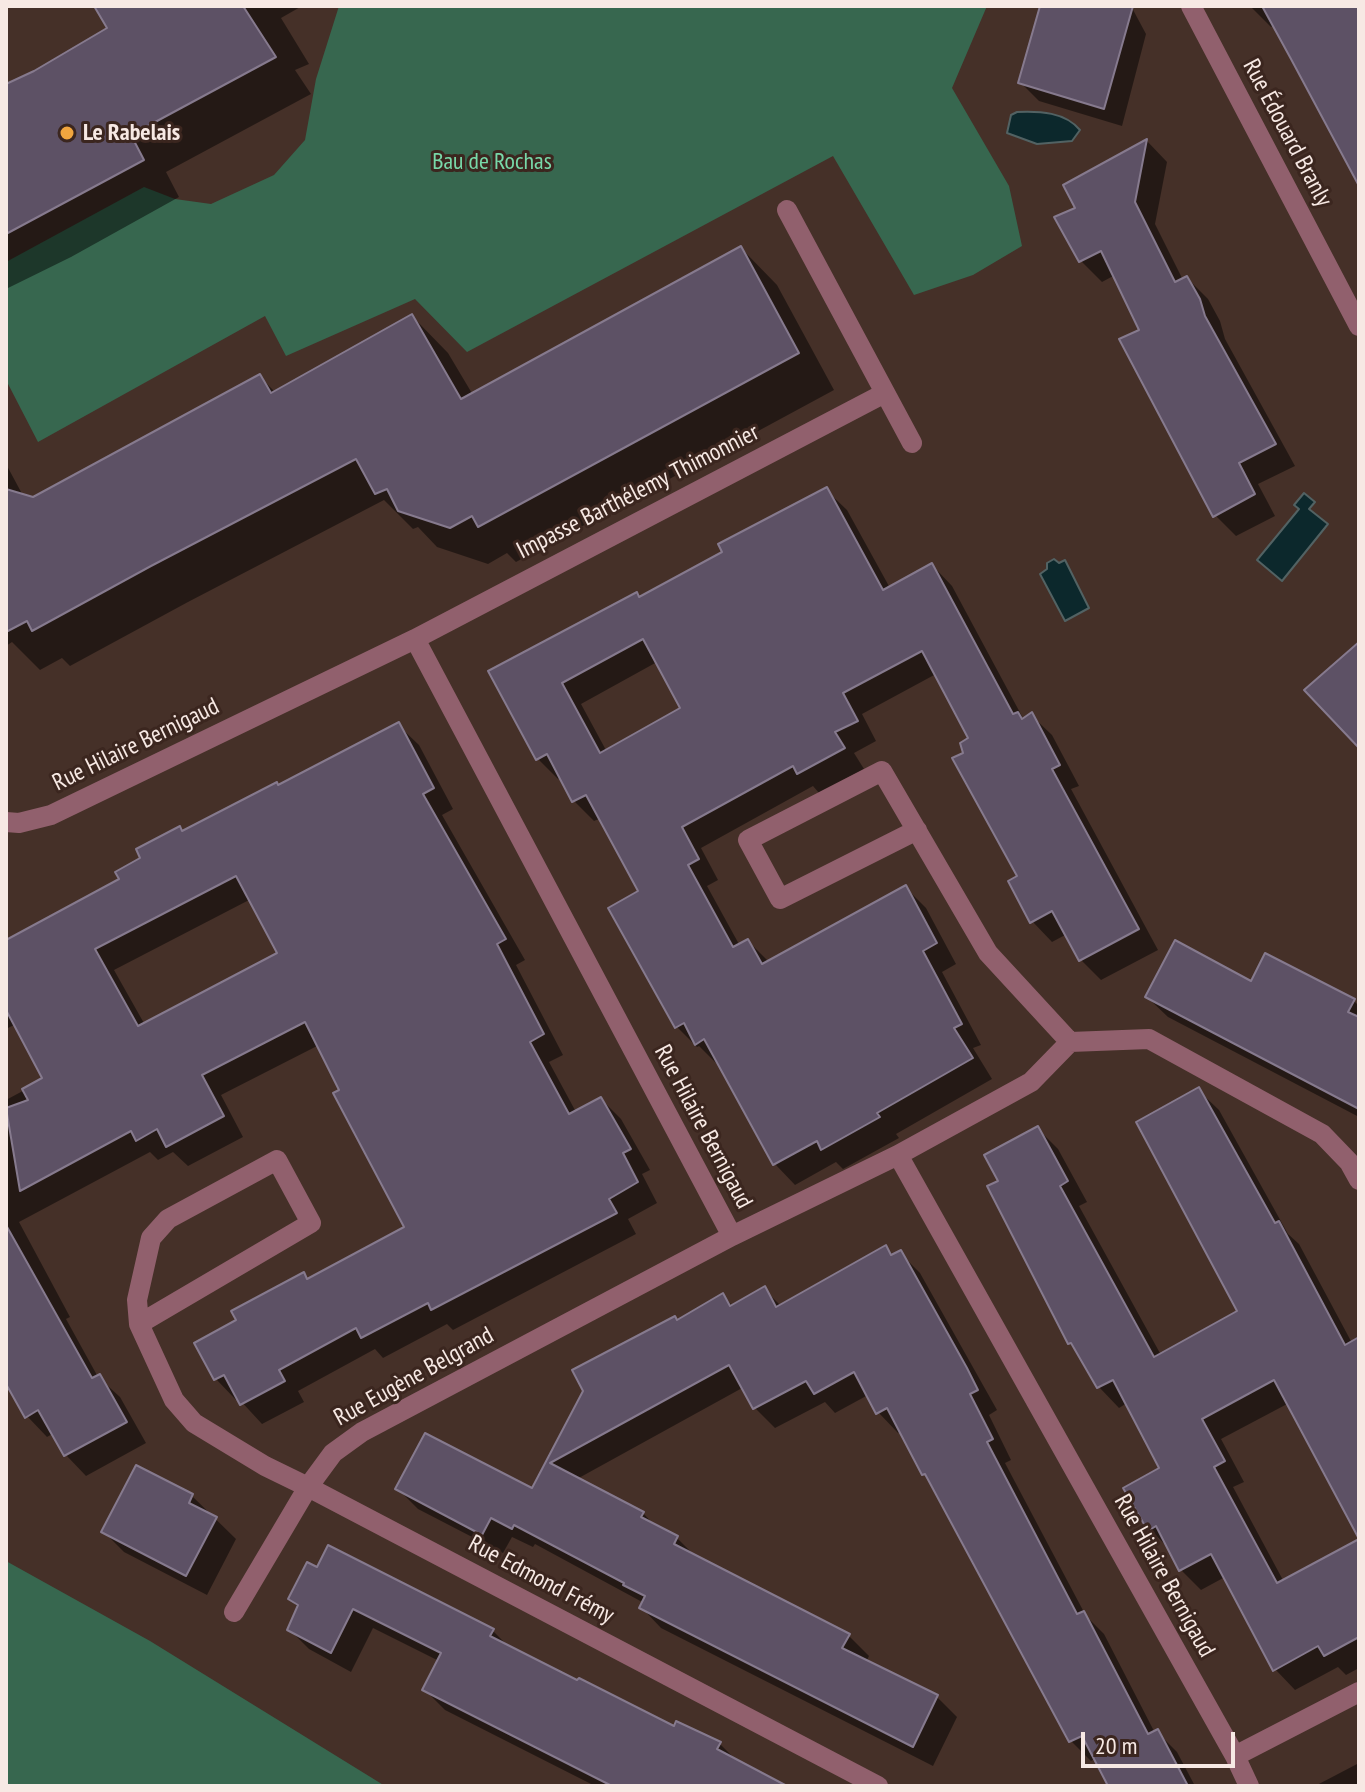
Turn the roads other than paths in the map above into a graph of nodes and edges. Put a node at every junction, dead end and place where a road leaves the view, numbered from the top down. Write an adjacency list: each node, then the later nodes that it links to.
1 (1191, 6): 3 (street, Rue Édouard Branly)
2 (787, 210): 4 (street)
3 (1359, 326)
4 (885, 393): 5 (street); 6 (street, Impasse Barthélemy Thimonnier)
5 (912, 443)
6 (415, 639): 7 (street, Rue Hilaire Bernigaud); 12 (street, Rue Hilaire Bernigaud)
7 (6, 822)
8 (917, 830): 8 (street); 9 (street)
9 (1070, 1042): 10 (street); 11 (street)
10 (898, 1155): 12 (street, Rue Hilaire Bernigaud); 17 (street, Rue Hilaire Bernigaud)
11 (1359, 1180)
12 (732, 1236): 14 (street, Rue Eugène Belgrand)
13 (139, 1324): 13 (street); 14 (street)
14 (308, 1487): 15 (street); 18 (street, Rue Edmond Frémy)
15 (234, 1612)
16 (1359, 1692): 17 (street)
17 (1235, 1756): 19 (street, Rue Hilaire Bernigaud)
18 (878, 1786)
19 (1249, 1786)

